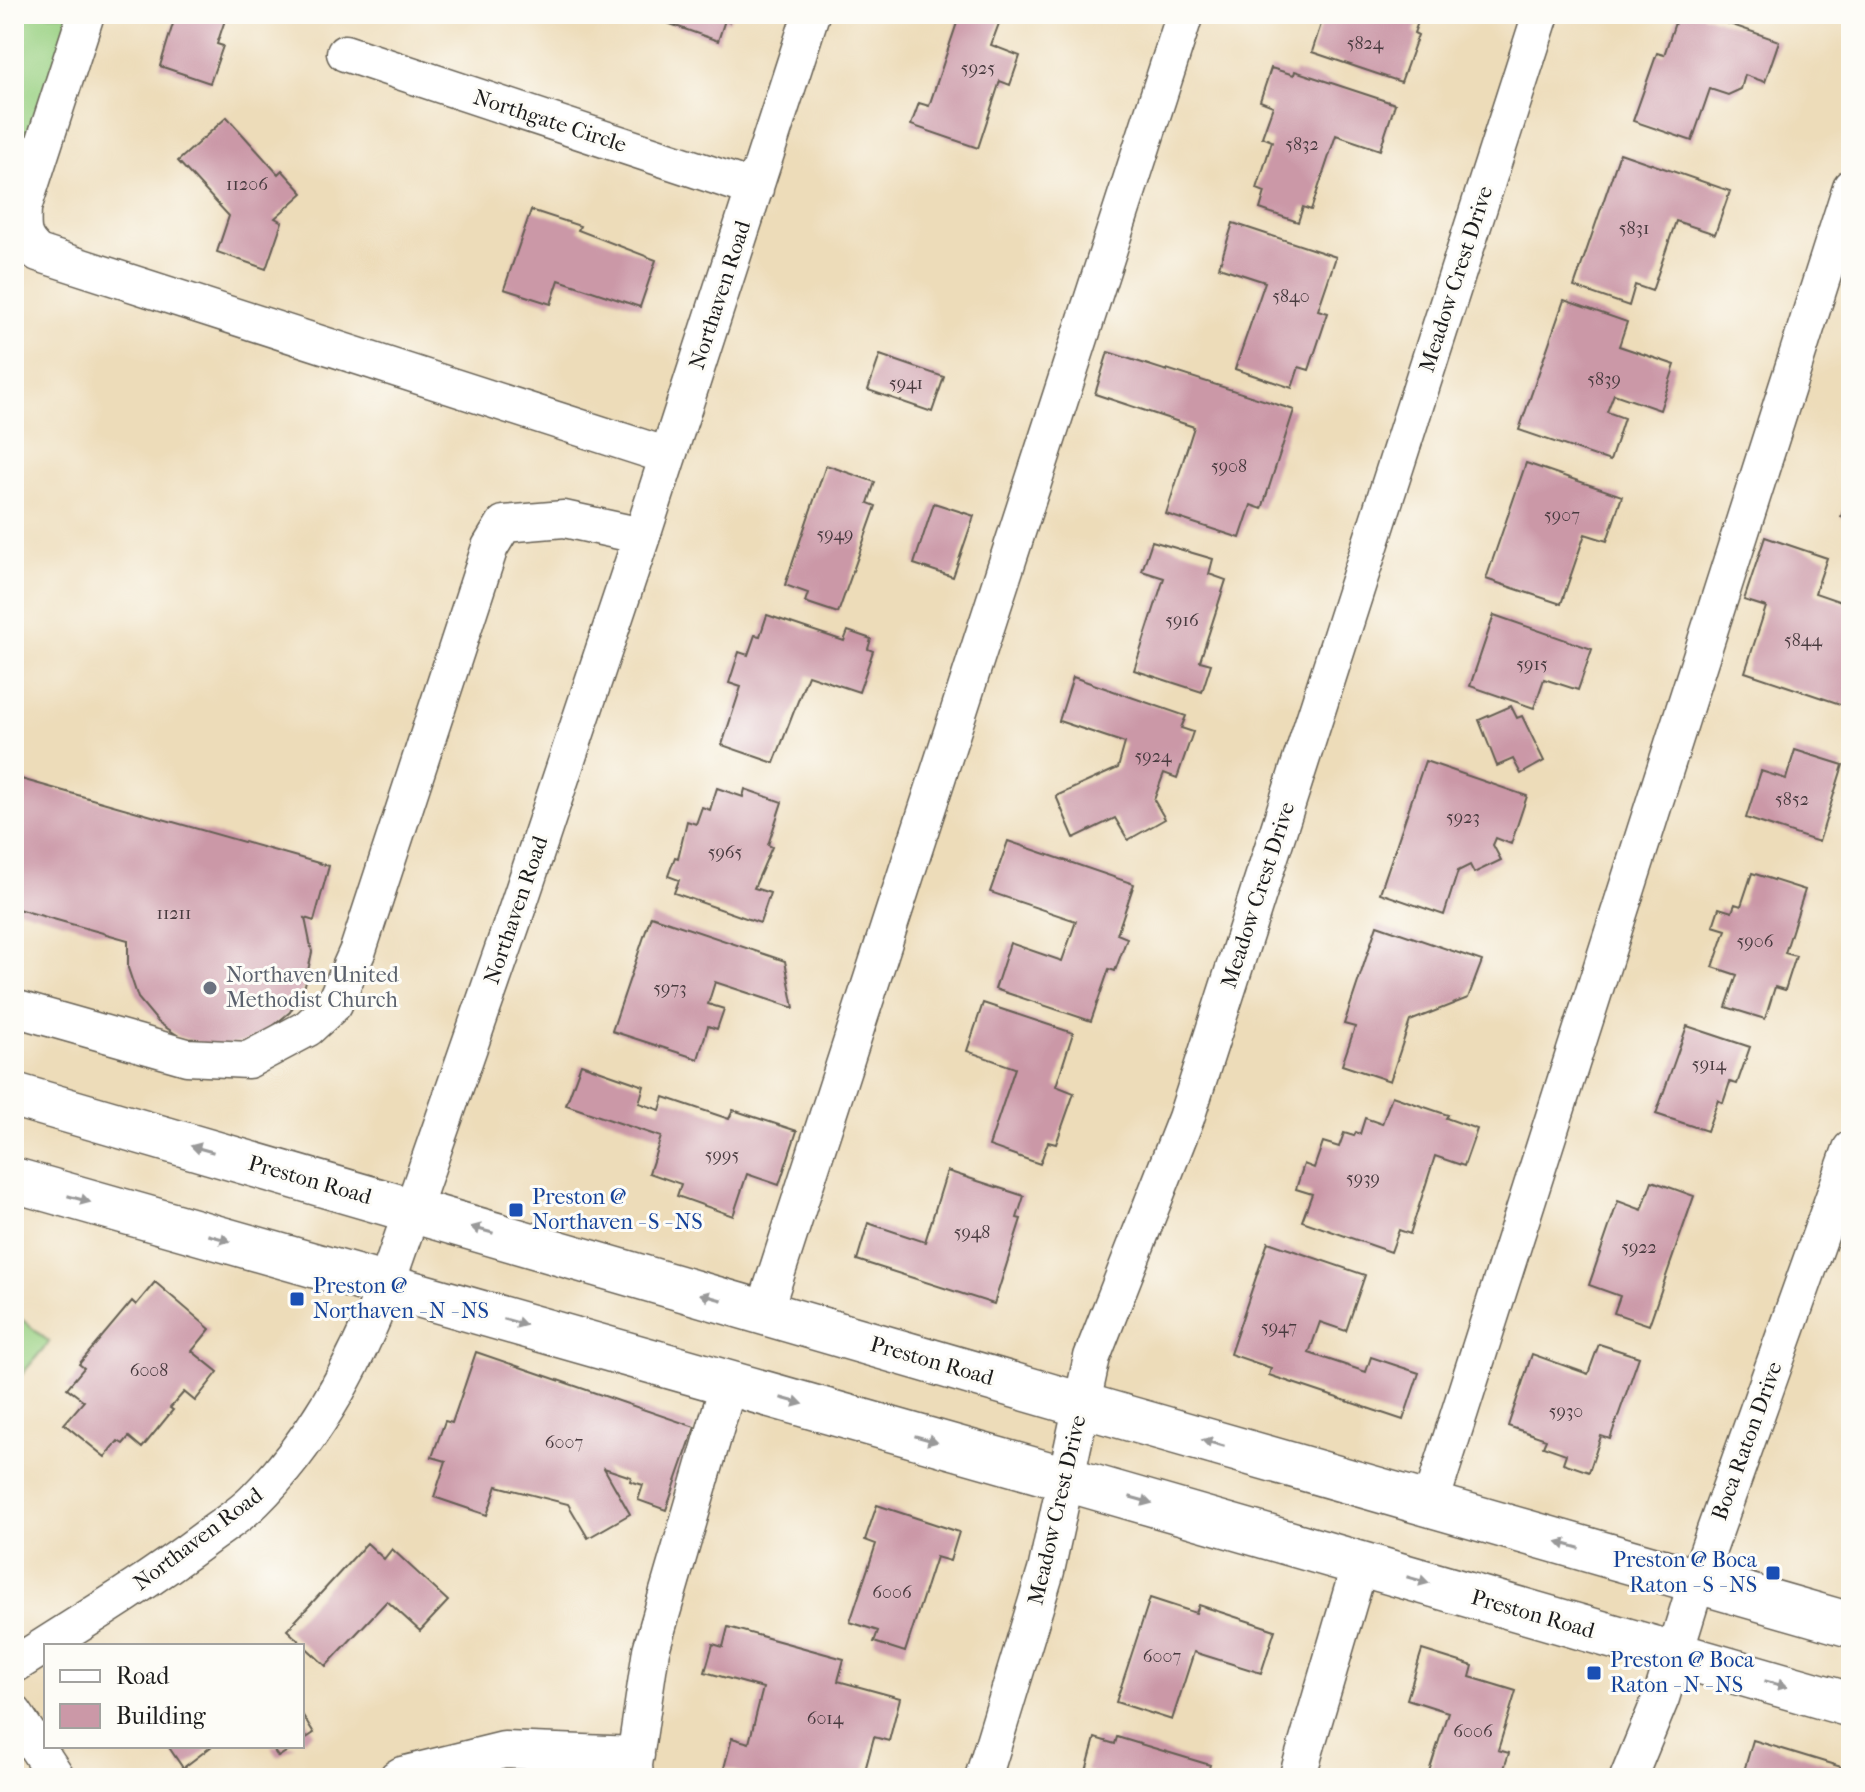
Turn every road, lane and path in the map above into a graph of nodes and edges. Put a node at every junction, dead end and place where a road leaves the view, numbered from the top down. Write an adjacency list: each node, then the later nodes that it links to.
1 (86, 14): 8 (street)
2 (811, 14): 7 (street, Northaven Road)
3 (1185, 14): 16 (street)
4 (1541, 14): 18 (street, Meadow Crest Drive)
5 (345, 53): 7 (street, Northgate Circle)
6 (1851, 187): 20 (street)
7 (755, 189): 8 (street, Northaven Road)
8 (668, 456): 9 (street, Northaven Road)
9 (642, 536): 10 (street); 14 (street, Northaven Road)
10 (14, 1008)
11 (14, 1095): 14 (main road, Preston Road, one-way to 11)
12 (1851, 1149): 22 (street, Boca Raton Drive)
13 (14, 1180): 15 (main road, Preston Road, one-way to 15)
14 (412, 1209): 15 (street, Northaven Road); 16 (main road, Preston Road, one-way to 14)
15 (386, 1285): 17 (main road, Preston Road, one-way to 17); 24 (street, Northaven Road)
16 (764, 1312): 18 (main road, Preston Road)
17 (729, 1382): 19 (main road, Preston Road, one-way to 19); 30 (street)
18 (1082, 1405): 19 (street, Meadow Crest Drive); 20 (main road, Preston Road, one-way to 18)
19 (1066, 1479): 21 (main road, Preston Road, one-way to 21); 33 (street, Meadow Crest Drive)
20 (1430, 1505): 22 (main road, Preston Road, one-way to 20)
21 (1360, 1564): 26 (main road, Preston Road, one-way to 26); 34 (street)
22 (1697, 1581): 23 (main road, Preston Road); 26 (street, Boca Raton Drive)
23 (1851, 1625)
24 (47, 1644)
25 (44, 1646): 27 (street, Northaven Road)
26 (1674, 1655): 28 (main road, Preston Road, one-way to 28); 35 (street, Boca Raton Drive)
27 (14, 1665)
28 (1851, 1705)
29 (14, 1713): 31 (street)
30 (635, 1767): 32 (street)
31 (57, 1778)
32 (397, 1778)
33 (983, 1778)
34 (1297, 1778)
35 (1628, 1778)

